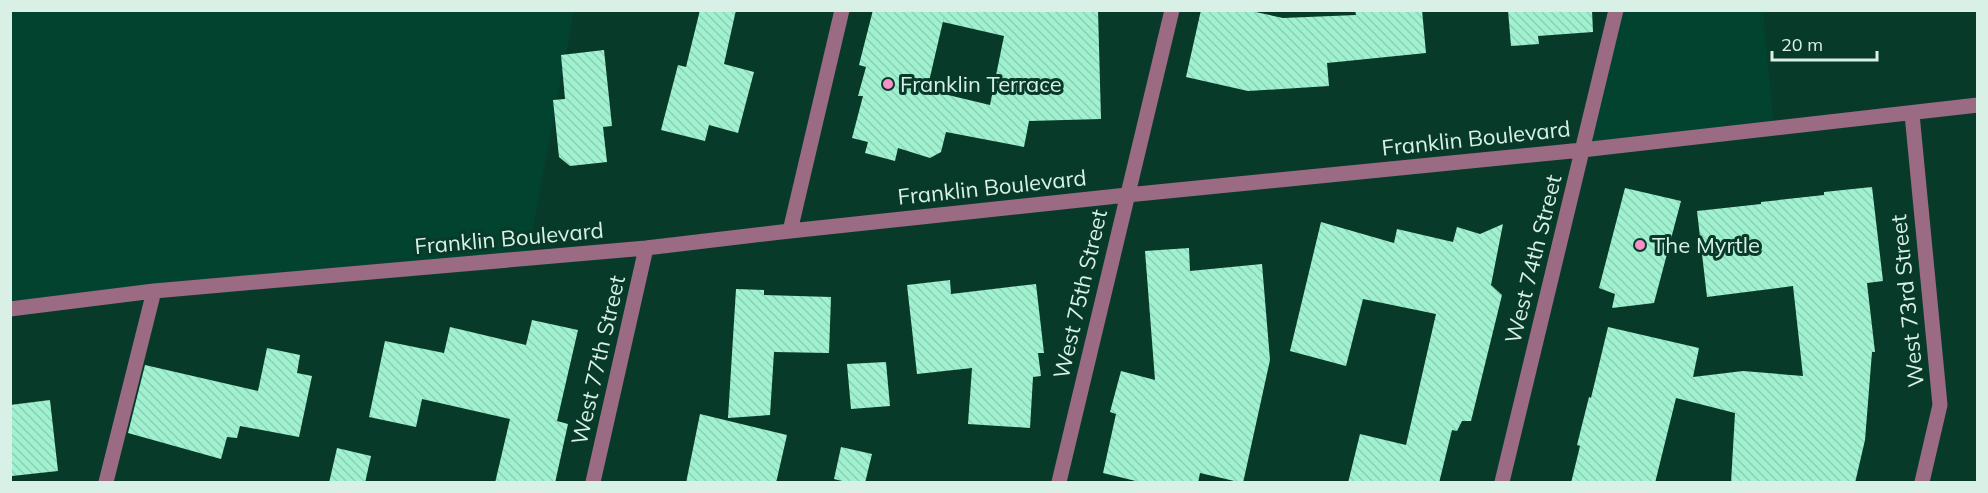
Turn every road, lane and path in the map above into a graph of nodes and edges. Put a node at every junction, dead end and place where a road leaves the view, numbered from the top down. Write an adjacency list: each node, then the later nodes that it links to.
1 (842, 10): 8 (street)
2 (1172, 10): 7 (street, West 75th Street)
3 (1616, 10): 6 (street, West 74th Street)
4 (1977, 105): 5 (street, Franklin Boulevard)
5 (1912, 114): 6 (street, Franklin Boulevard); 16 (street, West 73rd Street)
6 (1582, 150): 7 (street, Franklin Boulevard); 15 (street, West 74th Street)
7 (1127, 195): 8 (street, Franklin Boulevard); 14 (street, West 75th Street)
8 (790, 231): 9 (street, Franklin Boulevard)
9 (646, 248): 10 (street, Franklin Boulevard); 13 (street, West 77th Street)
10 (154, 291): 11 (street, Franklin Boulevard); 12 (street)
11 (10, 309)
12 (106, 483)
13 (593, 483)
14 (1059, 483)
15 (1502, 483)
16 (1922, 483)

